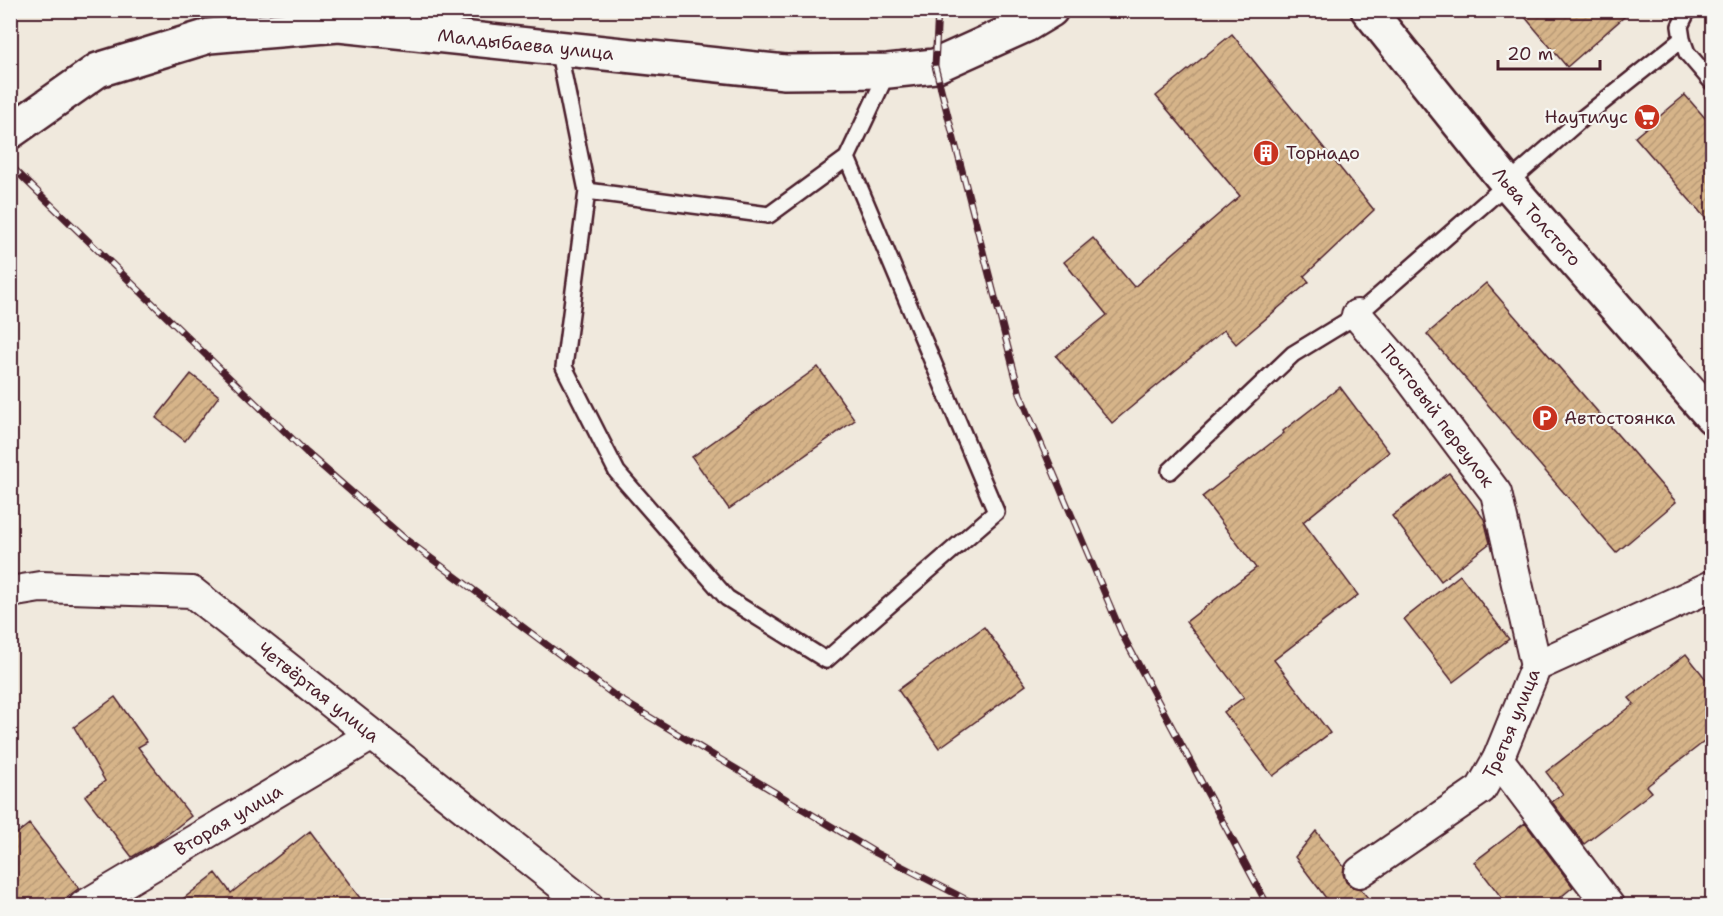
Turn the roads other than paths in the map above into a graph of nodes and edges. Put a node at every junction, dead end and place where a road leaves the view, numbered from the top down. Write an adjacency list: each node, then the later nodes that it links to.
1 (1051, 10): 6 (main road, Малдыбаева улица)
2 (1368, 10): 10 (main road, Льва Толстого)
3 (1688, 10): 4 (lane)
4 (1682, 39): 7 (lane); 10 (lane)
5 (558, 48): 6 (main road, Малдыбаева улица); 8 (main road, Малдыбаева улица); 11 (lane)
6 (888, 71): 9 (lane)
7 (1713, 82)
8 (10, 132)
9 (848, 158): 11 (lane); 11 (lane)
10 (1507, 183): 12 (lane); 13 (main road, Льва Толстого)
11 (587, 191)
12 (1357, 315): 14 (lane); 17 (street, Почтовый переулок)
13 (1713, 417)
14 (1170, 471)
15 (1713, 586): 17 (street, Третья улица)
16 (10, 592): 18 (street, Четвёртая улица)
17 (1536, 666): 19 (street, Третья улица)
18 (372, 735): 21 (street, Четвёртая улица); 22 (street, Вторая улица)
19 (1498, 759): 20 (street, Третья улица); 23 (street)
20 (1360, 872)
21 (585, 905)
22 (84, 906)
23 (1609, 906)

